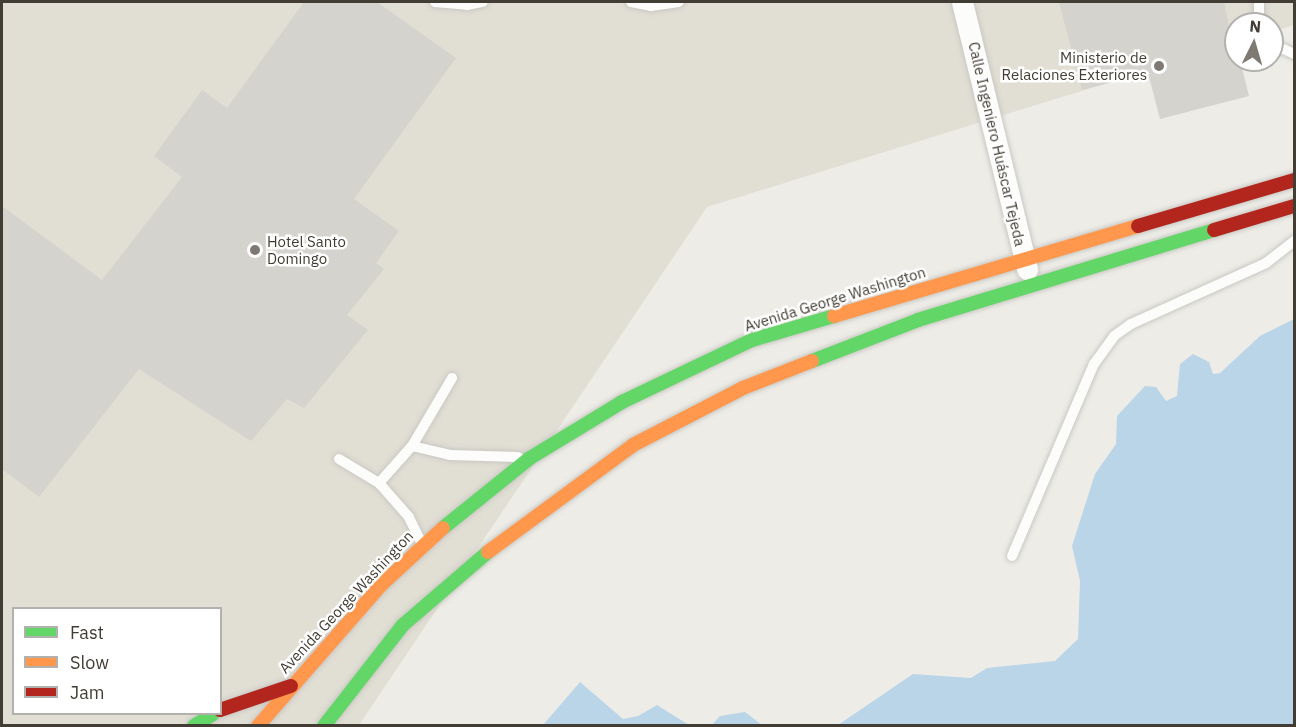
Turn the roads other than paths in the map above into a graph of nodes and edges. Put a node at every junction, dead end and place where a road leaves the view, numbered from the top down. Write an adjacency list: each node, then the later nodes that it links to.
1 (435, 2): 2 (lane)
2 (483, 2)
3 (631, 2): 4 (lane)
4 (679, 2)
5 (963, 2): 9 (street, Calle Ingeniero Huáscar Tejeda)
6 (1294, 180): 9 (highway, Avenida George Washington)
7 (1294, 206): 10 (highway)
8 (1294, 241): 17 (lane)
9 (1024, 259): 10 (street, Calle Ingeniero Huáscar Tejeda); 13 (highway, Avenida George Washington)
10 (1032, 286): 23 (highway)
11 (452, 378): 12 (lane)
12 (412, 446): 13 (lane); 15 (lane)
13 (530, 458): 16 (highway, Avenida George Washington)
14 (339, 459): 15 (lane)
15 (379, 483): 16 (lane)
16 (423, 544): 18 (highway, Avenida George Washington)
17 (1012, 556)
18 (291, 686): 19 (highway); 22 (highway, Avenida George Washington)
19 (222, 709)
20 (211, 715): 21 (highway)
21 (194, 726)
22 (258, 726)
23 (324, 726)

